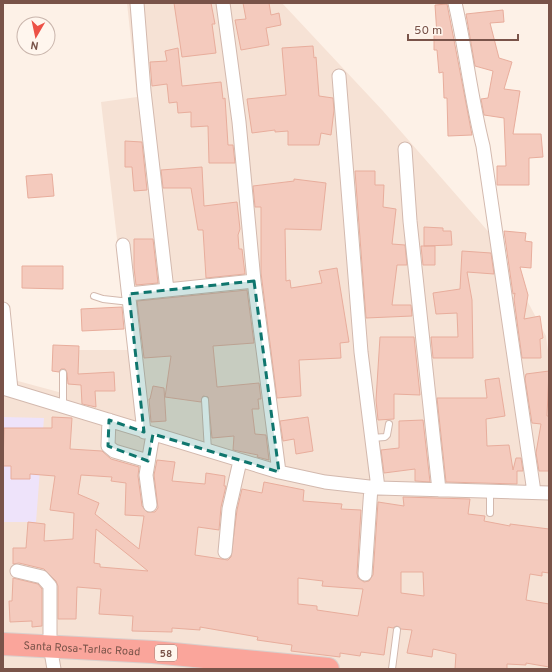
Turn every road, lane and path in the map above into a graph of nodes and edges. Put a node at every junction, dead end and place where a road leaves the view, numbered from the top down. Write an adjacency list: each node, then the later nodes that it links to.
1 (137, 3): 8 (street)
2 (223, 3): 7 (street)
3 (455, 3): 27 (street)
4 (339, 76): 19 (street)
5 (405, 149): 25 (street)
6 (123, 245): 10 (street)
7 (254, 281): 8 (street); 23 (street)
8 (167, 290): 10 (street)
9 (94, 296): 10 (lane)
10 (129, 298): 18 (street)
11 (3, 308): 13 (street)
12 (63, 373): 15 (lane)
13 (7, 389): 15 (street)
14 (205, 400): 20 (lane)
15 (63, 405): 16 (street)
16 (109, 420): 18 (street); 21 (street)
17 (389, 424): 19 (lane)
18 (149, 433): 20 (street); 21 (street)
19 (372, 438): 24 (street)
20 (208, 451): 22 (street)
21 (148, 460): 29 (street)
22 (240, 461): 23 (street); 31 (street)
23 (279, 472): 24 (street)
24 (374, 488): 25 (street); 33 (street)
25 (439, 490): 26 (street)
26 (490, 491): 27 (street); 30 (lane)
27 (534, 492): 28 (street)
28 (549, 493)
29 (150, 505)
30 (490, 513)
31 (225, 552)
32 (17, 571): 36 (street)
33 (365, 574)
34 (397, 630): 40 (lane)
35 (3, 644): 36 (highway, Santa Rosa-Tarlac Road / 58)
36 (50, 646): 37 (highway, Santa Rosa-Tarlac Road / 58); 38 (street)
37 (256, 665): 39 (highway, Santa Rosa-Tarlac Road / 58)
38 (54, 669)
39 (328, 669)
40 (392, 669)

